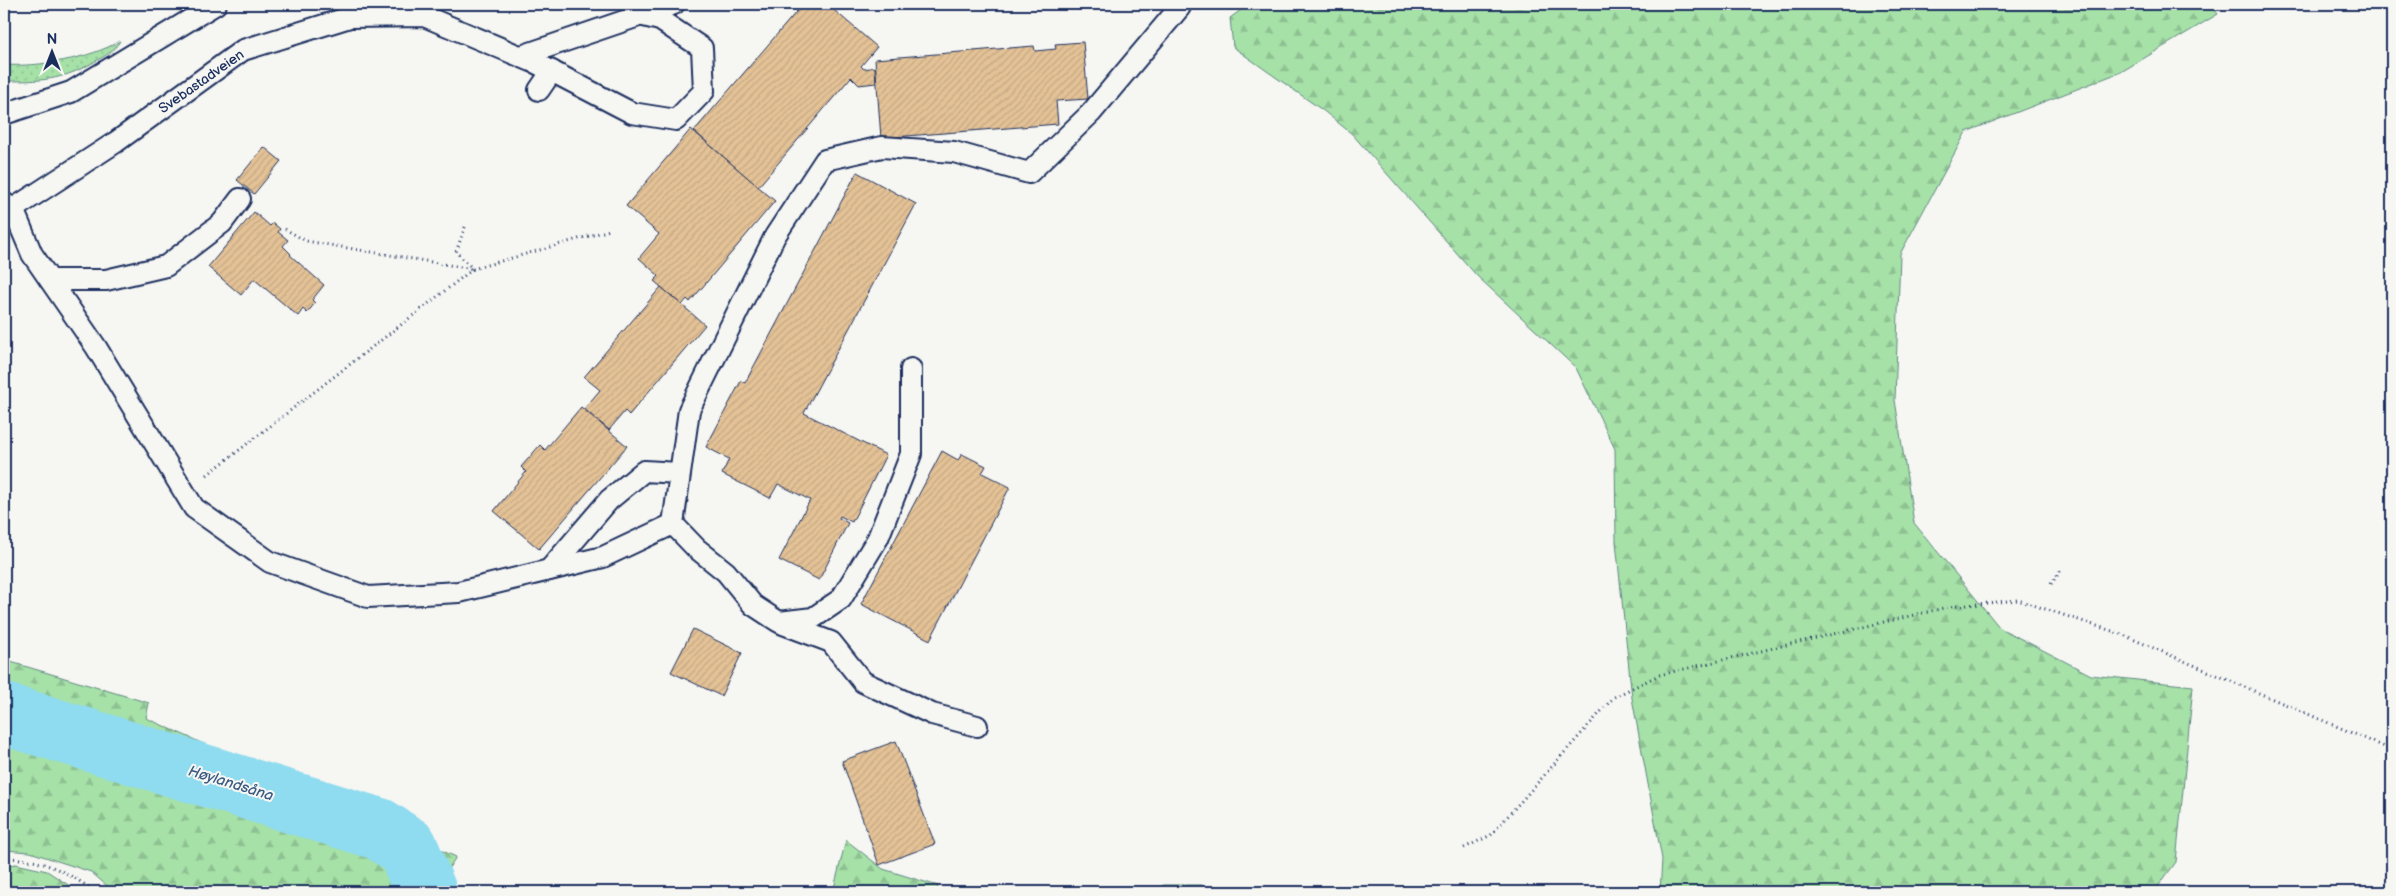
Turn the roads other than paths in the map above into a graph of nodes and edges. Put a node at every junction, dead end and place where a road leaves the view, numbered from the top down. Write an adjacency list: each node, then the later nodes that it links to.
1 (216, 4): 8 (lane)
2 (674, 4): 4 (lane)
3 (1179, 4): 13 (lane)
4 (640, 15): 5 (lane); 6 (lane, Svebastadveien)
5 (521, 56): 6 (lane, Svebastadveien); 10 (lane, Svebastadveien)
6 (552, 71): 7 (lane)
7 (539, 90)
8 (4, 114)
9 (240, 200): 11 (lane)
10 (8, 206): 11 (lane)
11 (50, 280): 15 (lane)
12 (911, 369): 16 (lane)
13 (679, 473): 14 (lane); 15 (lane)
14 (673, 524): 15 (lane); 16 (lane)
15 (549, 570)
16 (779, 622): 17 (lane)
17 (977, 726)

